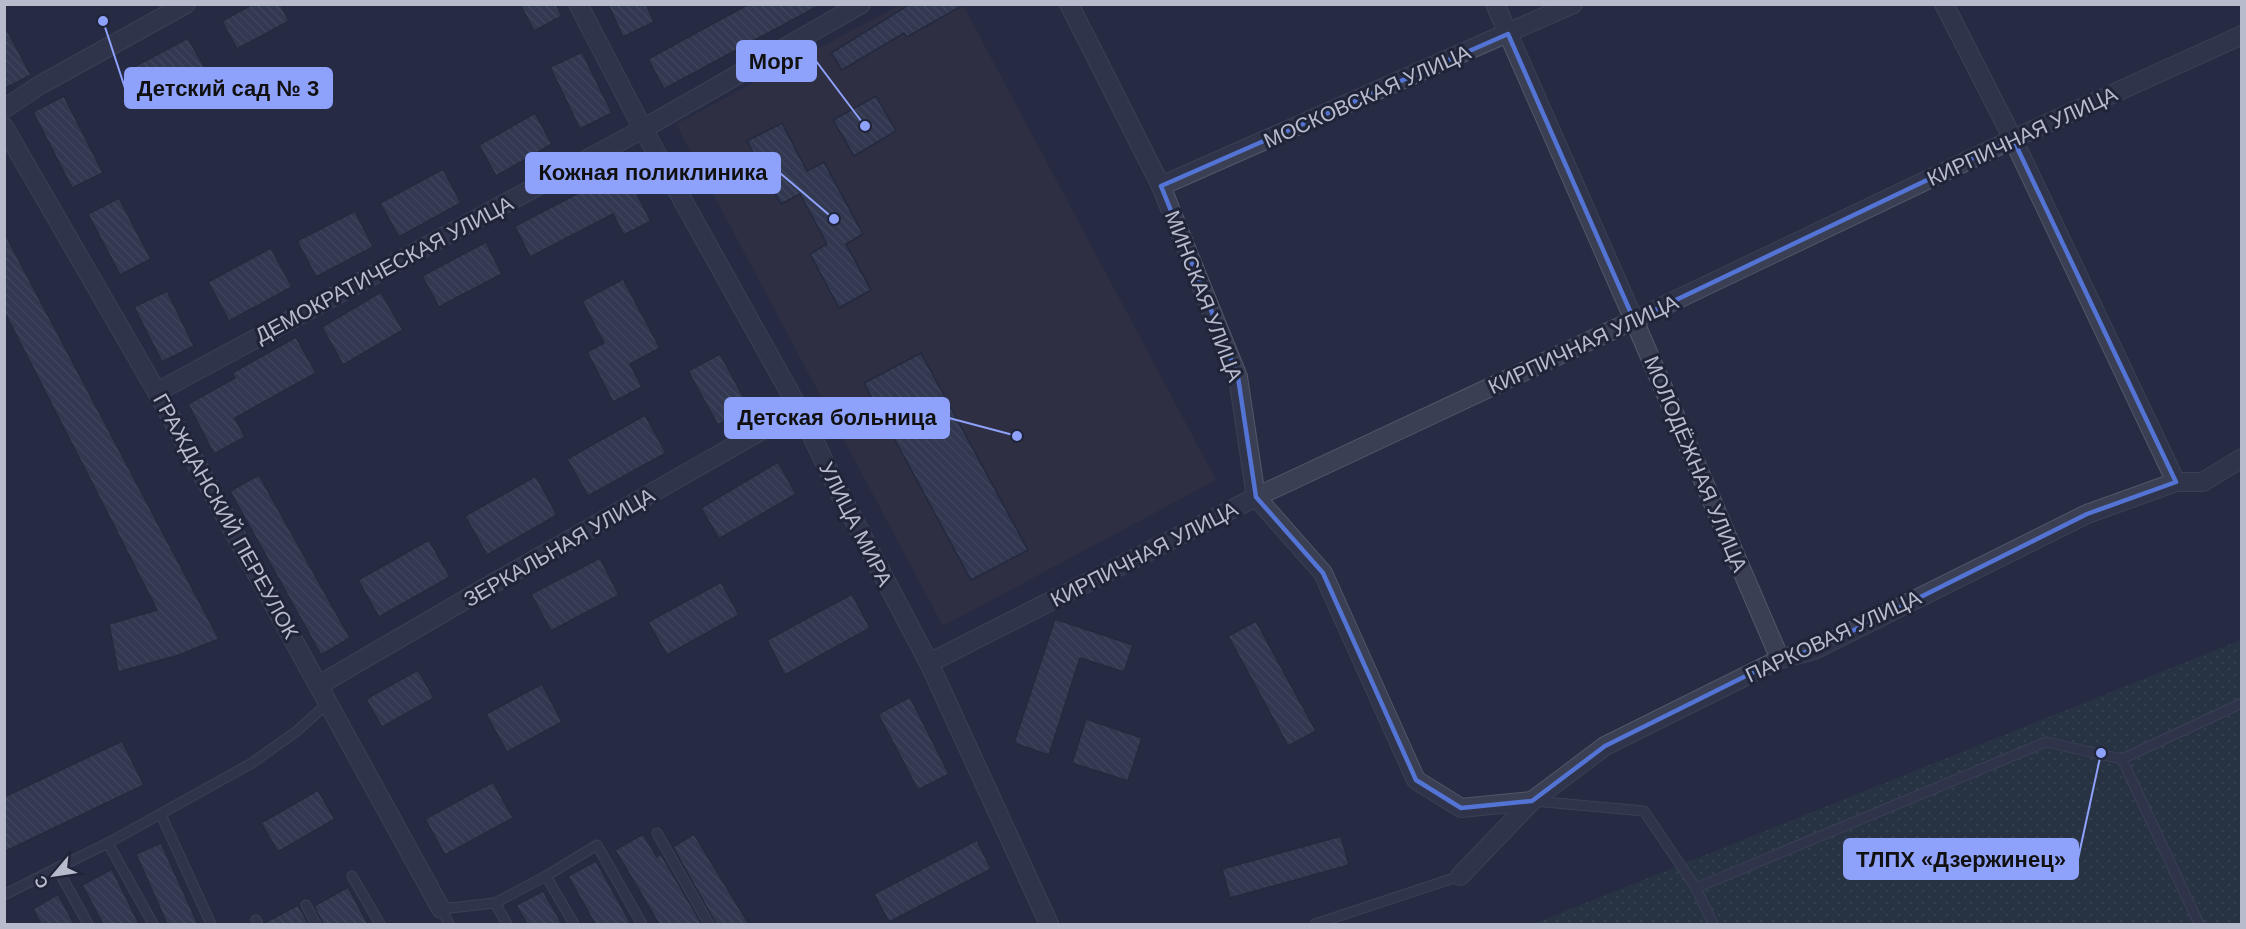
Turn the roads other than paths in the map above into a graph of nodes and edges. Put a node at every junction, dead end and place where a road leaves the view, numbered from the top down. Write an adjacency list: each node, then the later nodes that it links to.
1 (186, 4): 10 (street)
2 (578, 4): 12 (street, УЛИЦА МИРА)
3 (861, 4): 12 (street, ДЕМОКРАТИЧЕСКАЯ УЛИЦА)
4 (1069, 4): 14 (street, МИНСКАЯ УЛИЦА)
5 (1495, 4): 8 (street, МОЛОДЁЖНАЯ УЛИЦА)
6 (1573, 4): 8 (street, МОСКОВСКАЯ УЛИЦА)
7 (1944, 4): 13 (street)
8 (1508, 34): 14 (street, МОСКОВСКАЯ УЛИЦА); 15 (street, МОЛОДЁЖНАЯ УЛИЦА)
9 (2241, 35): 13 (street, КИРПИЧНАЯ УЛИЦА)
10 (4, 109)
11 (4, 127): 16 (street, ГРАЖДАНСКИЙ ПЕРЕУЛОК)
12 (643, 129): 16 (street, ДЕМОКРАТИЧЕСКАЯ УЛИЦА); 17 (street, УЛИЦА МИРА)
13 (2013, 139): 15 (street, КИРПИЧНАЯ УЛИЦА); 19 (street)
14 (1161, 186): 20 (street, МИНСКАЯ УЛИЦА)
15 (1634, 320): 20 (street, КИРПИЧНАЯ УЛИЦА); 21 (street, МОЛОДЁЖНАЯ УЛИЦА)
16 (157, 392): 23 (street, ГРАЖДАНСКИЙ ПЕРЕУЛОК)
17 (799, 409): 22 (street, УЛИЦА МИРА); 23 (street, ЗЕРКАЛЬНАЯ УЛИЦА)
18 (2241, 458): 19 (street, ПАРКОВАЯ УЛИЦА)
19 (2176, 482): 21 (street, ПАРКОВАЯ УЛИЦА)
20 (1256, 497): 22 (street, КИРПИЧНАЯ УЛИЦА); 27 (street)
21 (1780, 659): 27 (street, ПАРКОВАЯ УЛИЦА)
22 (929, 663): 49 (street, УЛИЦА МИРА)
23 (319, 685): 24 (street, ГРАЖДАНСКИЙ ПЕРЕУЛОК)
24 (328, 703): 28 (lane); 39 (street, ГРАЖДАНСКИЙ ПЕРЕУЛОК)
25 (2241, 703): 26 (lane)
26 (2122, 759): 35 (lane); 52 (lane)
27 (1532, 801): 34 (street, ПАРКОВАЯ УЛИЦА); 35 (lane)
28 (161, 814): 30 (lane); 42 (lane)
29 (657, 833): 48 (lane)
30 (108, 843): 31 (lane); 41 (lane)
31 (57, 868): 36 (lane); 40 (lane)
32 (352, 876): 44 (lane)
33 (546, 876): 37 (lane); 46 (lane); 47 (lane)
34 (1460, 876): 50 (lane)
35 (1696, 888): 51 (lane)
36 (4, 895)
37 (495, 903): 39 (lane); 45 (lane)
38 (306, 906): 43 (lane)
39 (445, 916)
40 (88, 924)
41 (153, 924)
42 (211, 924)
43 (316, 924)
44 (380, 924)
45 (507, 924)
46 (574, 924)
47 (642, 924)
48 (709, 924)
49 (1049, 924)
50 (1315, 924)
51 (1713, 924)
52 (2199, 924)

